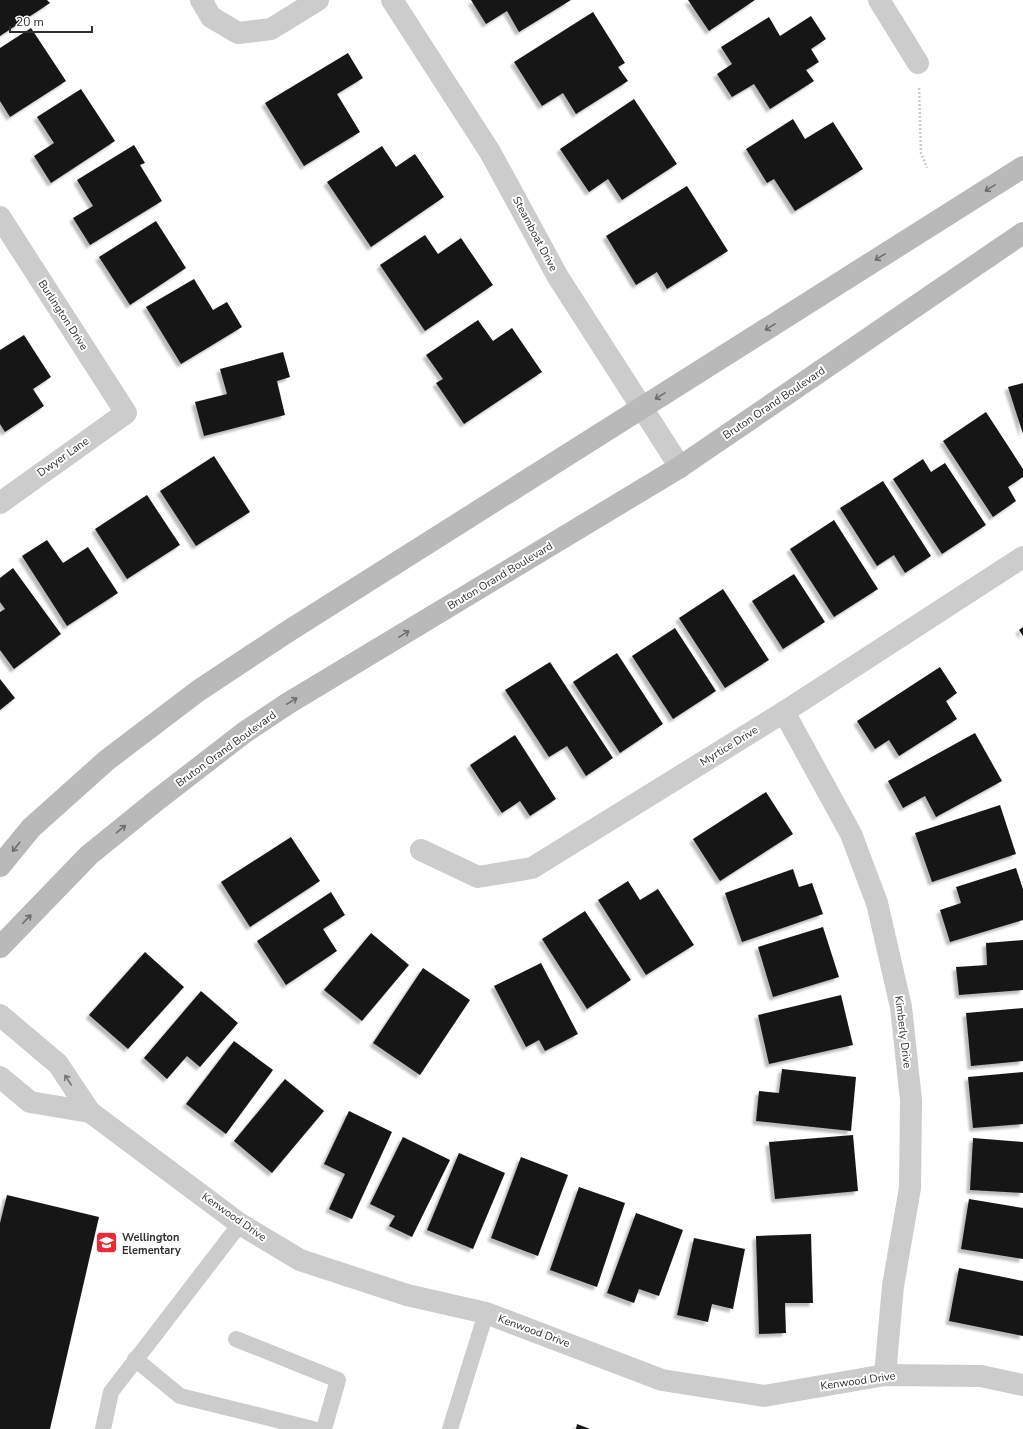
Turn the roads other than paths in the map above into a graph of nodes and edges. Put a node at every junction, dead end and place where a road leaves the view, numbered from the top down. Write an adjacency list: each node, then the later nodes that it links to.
1 (201, 0): 2 (street)
2 (318, 0)
3 (392, 0): 9 (street, Steamboat Drive)
4 (879, 0): 5 (street)
5 (918, 63)
6 (1023, 167): 9 (main road, one-way to 9)
7 (0, 217): 10 (street, Burlington Drive)
8 (1023, 234): 11 (main road, Bruton Orand Boulevard)
9 (642, 408): 11 (street, Steamboat Drive); 16 (main road, one-way to 16)
10 (126, 413): 12 (street, Dwyer Lane)
11 (680, 467): 17 (main road, Bruton Orand Boulevard, one-way to 11)
12 (0, 503)
13 (1023, 557): 14 (street, Myrtice Drive)
14 (784, 712): 15 (street, Myrtice Drive); 25 (street, Kimberly Drive)
15 (421, 850)
16 (0, 866)
17 (0, 947)
18 (0, 1015): 20 (street, Kenwood Drive, one-way to 18)
19 (0, 1077): 20 (street, Kenwood Drive)
20 (90, 1112): 21 (street, Kenwood Drive)
21 (240, 1224): 22 (street, Kenwood Drive); 24 (lane)
22 (486, 1313): 25 (street, Kenwood Drive); 30 (lane)
23 (236, 1339): 29 (lane)
24 (135, 1359): 27 (lane); 28 (lane)
25 (885, 1375): 26 (street, Kenwood Drive)
26 (1023, 1385)
27 (103, 1429)
28 (313, 1429)
29 (324, 1429)
30 (450, 1429)

